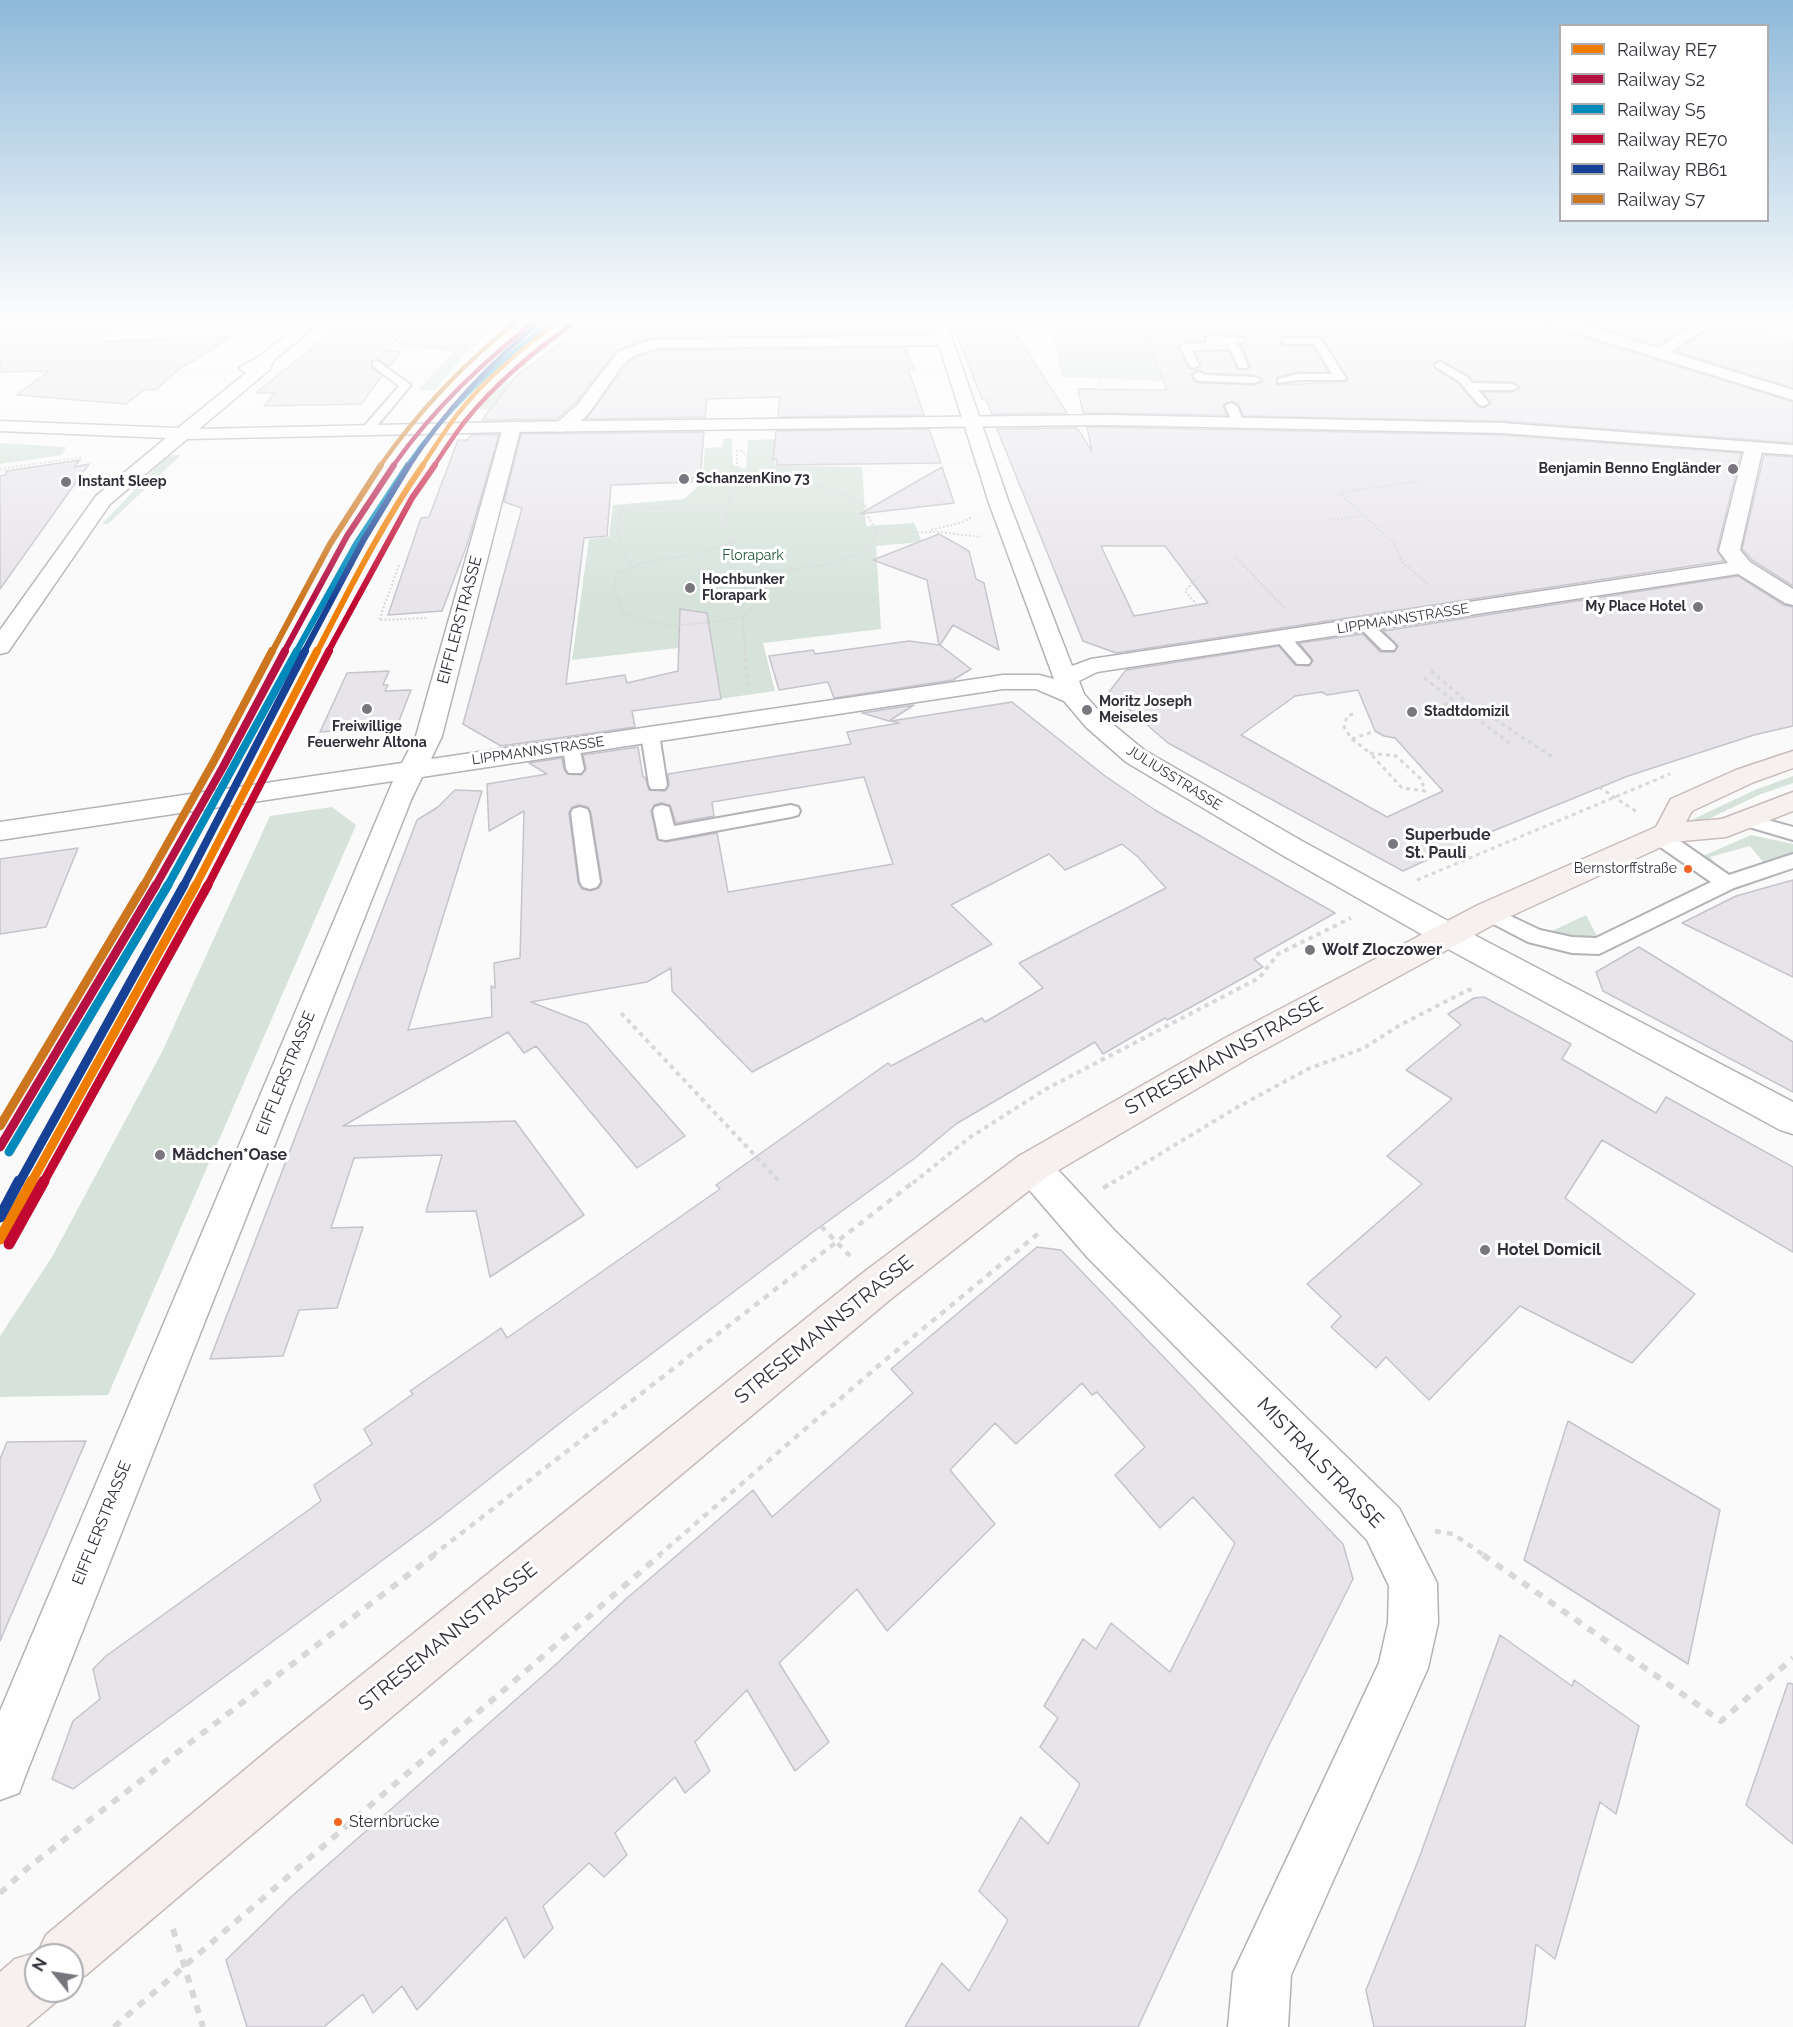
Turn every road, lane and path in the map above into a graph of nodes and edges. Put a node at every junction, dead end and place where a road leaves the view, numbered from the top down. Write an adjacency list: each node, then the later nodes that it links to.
1 (208, 413): 12 (street)
2 (382, 413): 13 (lane)
3 (578, 413): 11 (street)
4 (968, 413): 6 (street, JULIUSSTRASSE)
5 (1234, 413): 7 (lane)
6 (971, 421): 7 (street); 11 (street); 29 (street, JULIUSSTRASSE)
7 (1238, 423): 14 (street)
8 (165, 424): 9 (street); 12 (street); 21 (street)
9 (0, 426)
10 (512, 427): 11 (street); 13 (street); 39 (street, EIFFLERSTRASSE)
11 (561, 427)
12 (190, 428): 13 (street); 21 (street)
13 (367, 430)
14 (1754, 447): 15 (street); 33 (street)
15 (1793, 450)
16 (93, 456): 18 (path)
17 (737, 463): 20 (path)
18 (0, 469)
19 (1419, 481): 23 (path)
20 (737, 483): 22 (path); 27 (path)
21 (104, 500): 44 (street)
22 (727, 504): 28 (path); 31 (path)
23 (1365, 516): 24 (path); 38 (path)
24 (1329, 520)
25 (963, 522): 26 (path)
26 (925, 532): 27 (path); 29 (path)
27 (877, 533): 34 (path)
28 (734, 543): 31 (path); 34 (path)
29 (1017, 547): 49 (street, JULIUSSTRASSE)
30 (1236, 557): 42 (path)
31 (631, 564): 40 (path)
32 (399, 565): 39 (path)
33 (1742, 567): 36 (street); 38 (street, LIPPMANNSTRASSE)
34 (762, 570): 40 (path)
35 (1200, 575): 37 (path)
36 (1793, 598)
37 (1197, 605)
38 (1458, 610): 41 (street, LIPPMANNSTRASSE)
39 (461, 617): 65 (street, EIFFLERSTRASSE)
40 (743, 617): 56 (path)
41 (1365, 625): 42 (street, LIPPMANNSTRASSE); 45 (lane)
42 (1308, 633): 43 (street, LIPPMANNSTRASSE)
43 (1282, 637): 46 (lane); 49 (street, LIPPMANNSTRASSE)
44 (0, 647)
45 (1389, 647)
46 (1303, 661)
47 (1431, 671): 57 (path)
48 (1424, 678): 50 (path)
49 (1070, 687): 56 (street, LIPPMANNSTRASSE); 84 (street, JULIUSSTRASSE)
50 (1440, 691): 51 (path); 52 (path)
51 (1432, 693)
52 (1455, 703): 53 (path); 61 (path)
53 (1444, 705)
54 (1353, 714): 60 (path)
55 (1502, 718): 57 (path)
56 (749, 719): 59 (street, LIPPMANNSTRASSE)
57 (1496, 720): 63 (path)
58 (1375, 731): 60 (path)
59 (650, 734): 65 (street, LIPPMANNSTRASSE); 67 (lane)
60 (1352, 739): 62 (path)
61 (1513, 746)
62 (1370, 753): 62 (path)
63 (1554, 758)
64 (1793, 759): 77 (main road)
65 (412, 770): 75 (street, LIPPMANNSTRASSE); 94 (street, EIFFLERSTRASSE)
66 (1672, 773): 69 (path)
67 (658, 785)
68 (1599, 787): 69 (path)
69 (1614, 797): 77 (path); 80 (path)
70 (1793, 801): 74 (main road, STRESEMANNSTRASSE)
71 (662, 811): 72 (lane)
72 (791, 812)
73 (580, 813): 79 (lane)
74 (1746, 820): 76 (lane); 77 (main road, STRESEMANNSTRASSE)
75 (0, 831)
76 (1793, 834)
77 (1664, 835): 81 (lane); 82 (main road, STRESEMANNSTRASSE)
78 (1793, 861): 81 (lane)
79 (590, 882)
80 (1412, 883)
81 (1727, 883): 82 (lane)
82 (1489, 913): 84 (main road, STRESEMANNSTRASSE)
83 (1360, 914): 96 (path)
84 (1448, 935): 87 (street); 88 (main road, STRESEMANNSTRASSE)
85 (1479, 989): 90 (path)
86 (621, 1013): 89 (path)
87 (1793, 1119)
88 (1032, 1167): 92 (street, MISTRALSTRASSE); 95 (main road, STRESEMANNSTRASSE)
89 (778, 1180)
90 (1096, 1193)
91 (1044, 1230): 98 (path)
92 (1383, 1524): 93 (path); 103 (street, MISTRALSTRASSE)
93 (1793, 1658)
94 (0, 1774)
95 (157, 1880): 97 (main road, STRESEMANNSTRASSE); 98 (path)
96 (0, 1893)
97 (81, 1943)
98 (185, 1967): 101 (path); 102 (path)
99 (24, 1990): 100 (main road)
100 (0, 2010)
101 (114, 2027)
102 (204, 2027)
103 (1258, 2027)

